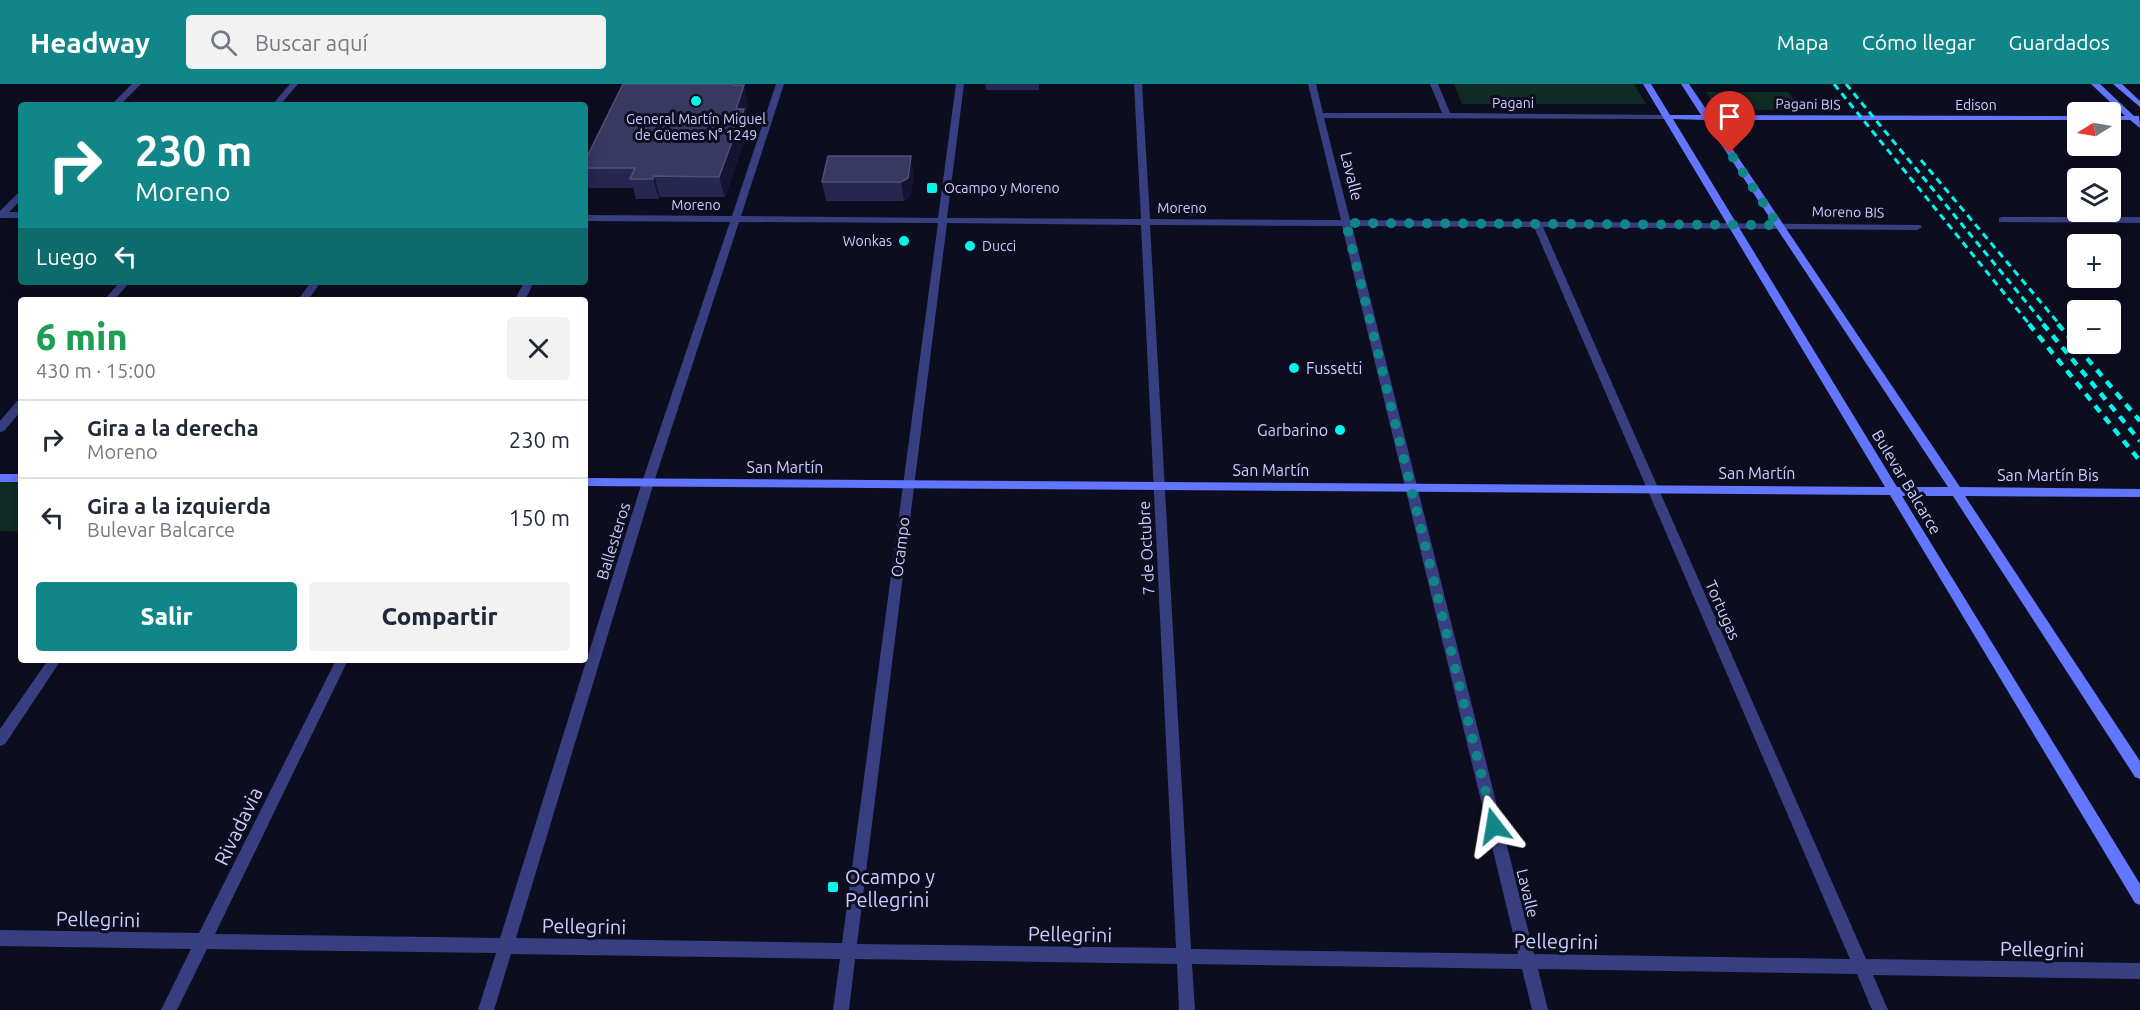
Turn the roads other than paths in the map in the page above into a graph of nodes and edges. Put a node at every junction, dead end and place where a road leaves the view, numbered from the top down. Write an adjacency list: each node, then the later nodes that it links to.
1 (137, 84): 12 (street)
2 (294, 84): 13 (street)
3 (780, 84): 27 (street, Ballesteros)
4 (960, 84): 28 (street, Ocampo)
5 (1138, 84): 31 (street, 7 de Octubre)
6 (1312, 84): 15 (street, Lavalle)
7 (1434, 84): 16 (street)
8 (1647, 84): 17 (main road, Bulevar Balcarce)
9 (1685, 84): 18 (main road, Bulevar Balcarce)
10 (2095, 84): 21 (main road)
11 (2117, 84): 14 (main road)
12 (118, 102)
13 (279, 102)
14 (2140, 105)
15 (1320, 115): 16 (street, Pagani); 32 (street, Lavalle)
16 (1447, 116): 17 (street, Pagani)
17 (1666, 117): 18 (main road, Pagani); 34 (main road, Bulevar Balcarce)
18 (1706, 117): 19 (main road, Pagani BIS); 35 (main road, Bulevar Balcarce)
19 (1874, 118): 20 (main road, Edison)
20 (2067, 118)
21 (2136, 118): 22 (main road)
22 (2140, 125)
23 (18, 198): 24 (street)
24 (0, 215): 25 (street)
25 (18, 215)
26 (588, 218): 27 (street, Moreno)
27 (735, 219): 28 (street, Moreno); 44 (street, Ballesteros)
28 (942, 220): 31 (street, Moreno); 45 (street, Ocampo)
29 (2002, 220): 30 (street)
30 (2140, 220)
31 (1145, 221): 32 (street, Moreno); 46 (street, 7 de Octubre)
32 (1346, 223): 33 (street, Moreno); 47 (street, Lavalle)
33 (1537, 224): 34 (street, Moreno); 48 (street, Tortugas)
34 (1732, 225): 35 (street, Moreno); 49 (main road, Bulevar Balcarce)
35 (1778, 225): 36 (street, Moreno BIS); 50 (main road, Bulevar Balcarce)
36 (1917, 227)
37 (122, 285): 38 (street)
38 (112, 297)
39 (18, 407): 40 (street)
40 (0, 428)
41 (0, 478): 42 (main road)
42 (18, 478)
43 (588, 482): 44 (main road, San Martín)
44 (648, 482): 45 (main road, San Martín); 59 (street, Ballesteros)
45 (908, 484): 46 (main road, San Martín); 60 (street, Ocampo)
46 (1159, 486): 47 (main road, San Martín); 61 (street, 7 de Octubre)
47 (1411, 487): 48 (main road, San Martín); 62 (street, Lavalle)
48 (1652, 489): 49 (main road, San Martín); 63 (street, Tortugas)
49 (1893, 490): 50 (main road, San Martín); 56 (main road, Bulevar Balcarce)
50 (1956, 491): 51 (main road, San Martín Bis); 55 (main road, Bulevar Balcarce)
51 (2140, 493)
52 (53, 663): 54 (street)
53 (341, 663): 58 (street, Rivadavia)
54 (0, 740)
55 (2140, 773)
56 (2140, 898)
57 (0, 938): 58 (street, Pellegrini)
58 (203, 942): 59 (street, Pellegrini); 65 (street, Rivadavia)
59 (507, 946): 60 (street, Pellegrini); 66 (street, Ballesteros)
60 (849, 951): 61 (street, Pellegrini); 67 (street, Ocampo)
61 (1184, 957): 62 (street, Pellegrini); 68 (street, 7 de Octubre)
62 (1528, 962): 63 (street, Pellegrini); 69 (street, Lavalle)
63 (1861, 967): 64 (street, Pellegrini); 70 (street, Tortugas)
64 (2140, 971)
65 (169, 1010)
66 (486, 1010)
67 (841, 1010)
68 (1187, 1010)
69 (1540, 1010)
70 (1880, 1010)

